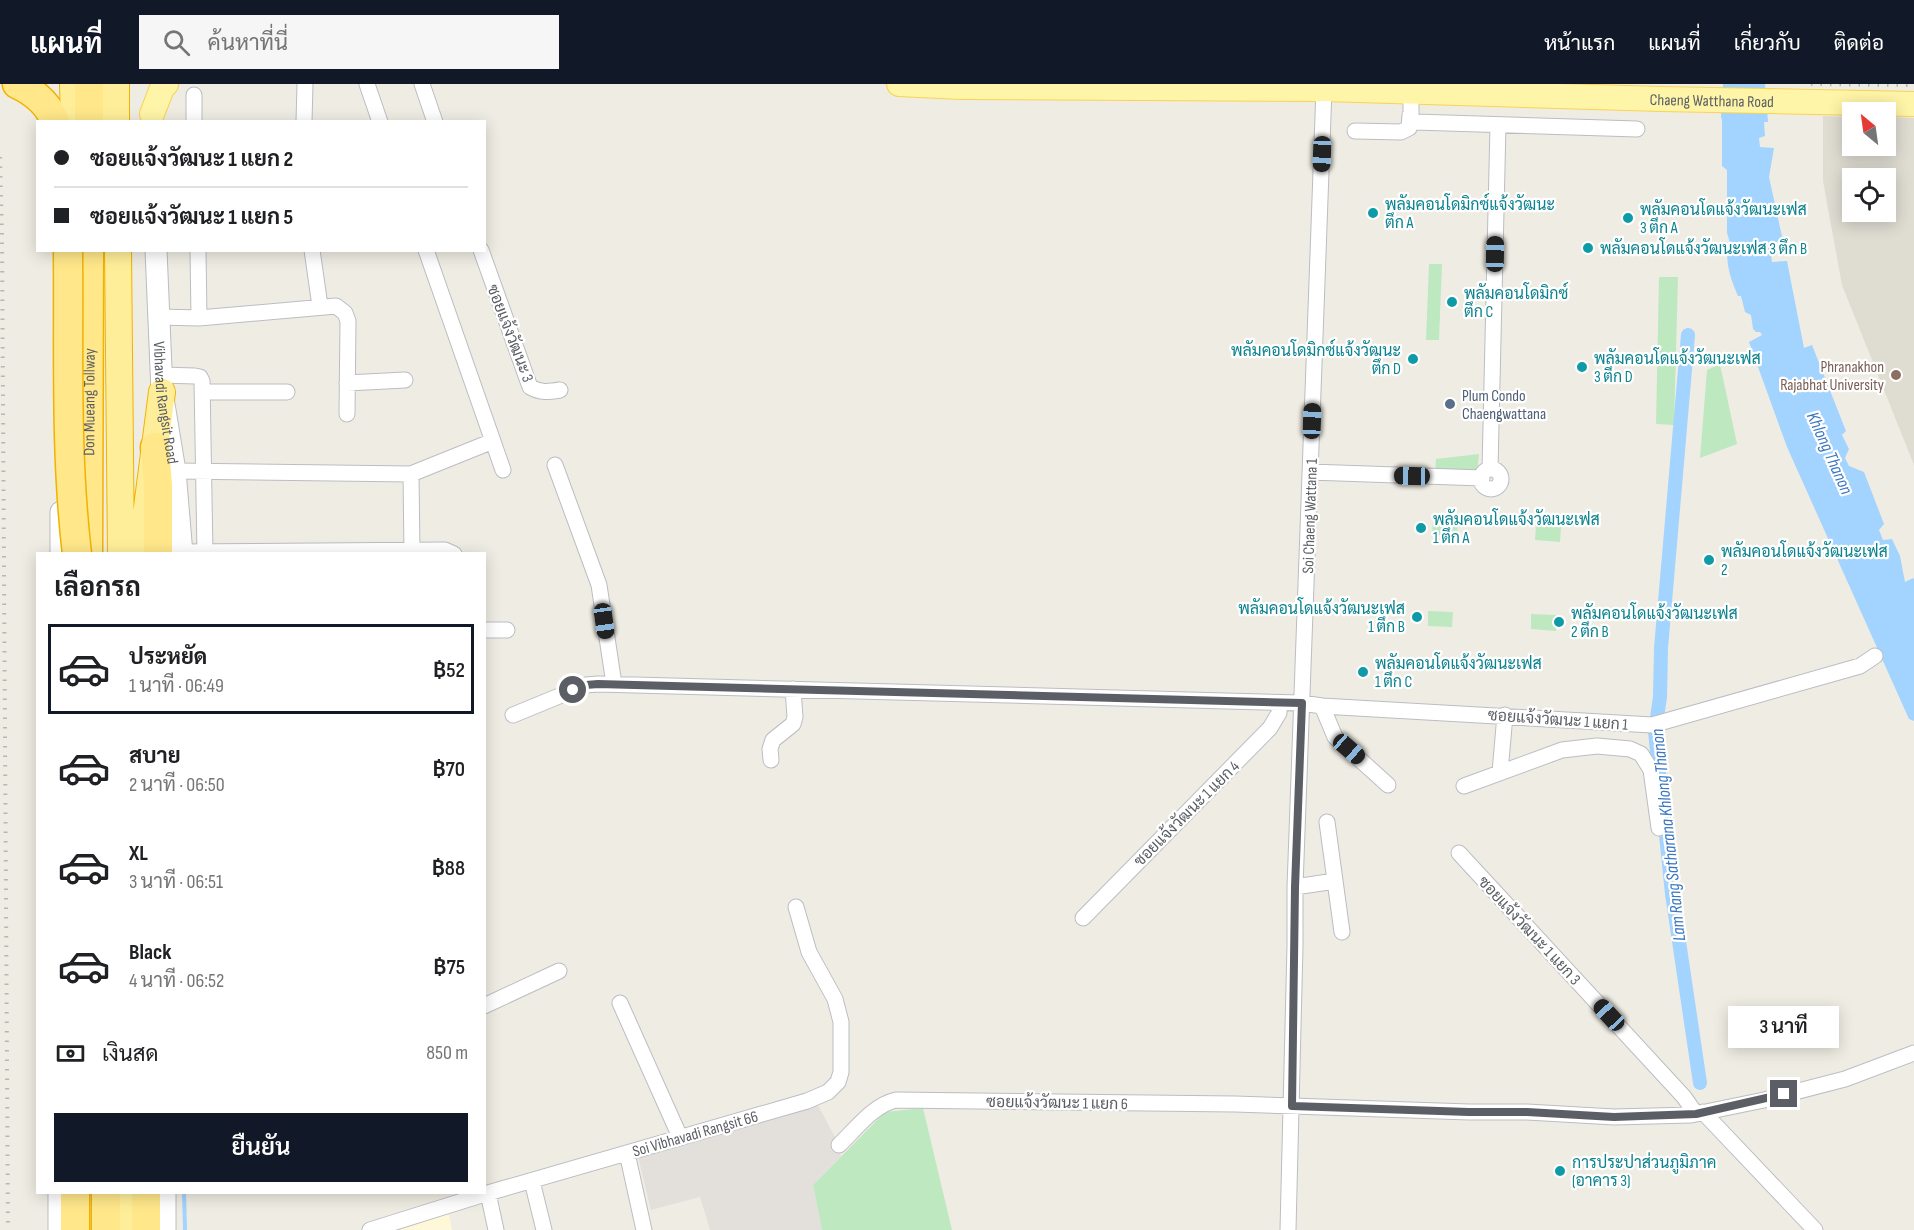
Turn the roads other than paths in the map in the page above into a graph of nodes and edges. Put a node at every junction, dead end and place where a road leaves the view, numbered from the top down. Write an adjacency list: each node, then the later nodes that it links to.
1 (17, 84): 16 (highway)
2 (44, 84): 16 (main road)
3 (89, 84): 19 (highway)
4 (106, 84): 20 (highway)
5 (116, 84): 21 (highway)
6 (151, 84): 18 (main road)
7 (166, 84): 18 (main road)
8 (305, 84): 23 (street)
9 (367, 84): 24 (street)
10 (422, 84): 25 (street)
11 (899, 84): 12 (main road, Chaeng Watthana Road)
12 (1324, 89): 13 (main road, Chaeng Watthana Road); 56 (street, Soi Chaeng Wattana 1)
13 (1411, 91): 15 (main road, Chaeng Watthana Road); 17 (street)
14 (194, 95): 22 (street)
15 (1914, 104)
16 (64, 106)
17 (1410, 115): 26 (street); 28 (street)
18 (152, 118)
19 (89, 120)
20 (106, 120)
21 (116, 120)
22 (194, 120)
23 (304, 120)
24 (379, 120)
25 (434, 120)
26 (1498, 125): 27 (street); 56 (street)
27 (1637, 129)
28 (1355, 131)
29 (62, 252): 58 (main road)
30 (68, 252): 59 (highway, bridge)
31 (74, 252): 60 (highway)
32 (89, 252): 61 (highway, Don Mueang Tollway)
33 (106, 252): 62 (highway, Don Mueang Tollway)
34 (117, 252): 63 (highway)
35 (156, 252): 41 (main road, Vibhavadi Rangsit Road)
36 (198, 252): 42 (street)
37 (312, 252): 40 (street)
38 (427, 252): 50 (street)
39 (482, 252): 46 (street, ซอยแจ้งวัฒนะ 3)
40 (320, 306): 42 (street); 45 (street)
41 (159, 317): 42 (street); 44 (main road, Vibhavadi Rangsit Road)
42 (200, 318)
43 (405, 380): 45 (street)
44 (162, 383): 47 (street); 51 (highway); 54 (main road, Vibhavadi Rangsit Road)
45 (347, 383): 49 (street)
46 (560, 390)
47 (202, 392): 48 (street); 55 (street)
48 (287, 392)
49 (347, 414)
50 (493, 441): 53 (street); 57 (street)
51 (155, 447): 64 (highway); 65 (highway)
52 (555, 465): 73 (street)
53 (503, 470)
54 (175, 471): 55 (street); 66 (main road, Vibhavadi Rangsit Road)
55 (204, 472): 57 (street); 67 (street)
56 (1310, 472): 76 (street, Soi Chaeng Wattana 1)
57 (411, 474): 68 (street)
58 (61, 552)
59 (76, 552)
60 (76, 552)
61 (88, 552)
62 (106, 552)
63 (121, 552)
64 (141, 552)
65 (174, 552)
66 (174, 552)
67 (205, 552)
68 (412, 552): 69 (street)
69 (450, 552)
70 (486, 630): 71 (street)
71 (507, 630)
72 (1875, 656): 79 (street, ซอยแจ้งวัฒนะ 1 แยก 1)
73 (614, 684): 74 (street, ซอยแจ้งวัฒนะ 1 แยก 1); 78 (street, ซอยแจ้งวัฒนะ 1 แยก 1)
74 (793, 689): 75 (street, ซอยแจ้งวัฒนะ 1 แยก 1); 80 (street)
75 (1279, 703): 76 (street, ซอยแจ้งวัฒนะ 1 แยก 1); 90 (street, ซอยแจ้งวัฒนะ 1 แยก 4)
76 (1302, 703): 77 (street, ซอยแจ้งวัฒนะ 1 แยก 1); 88 (street, Soi Chaeng Wattana 1)
77 (1322, 706): 79 (street, ซอยแจ้งวัฒนะ 1 แยก 1); 82 (street)
78 (513, 715)
79 (1505, 715): 81 (street)
80 (771, 760)
81 (1500, 772): 83 (street); 85 (street)
82 (1388, 785)
83 (1464, 786)
84 (1327, 822): 87 (street)
85 (1659, 828)
86 (1459, 853): 97 (street, ซอยแจ้งวัฒนะ 1 แยก 3)
87 (1335, 881): 88 (street); 91 (street)
88 (1295, 887): 96 (street, Soi Chaeng Wattana 1)
89 (796, 907): 98 (street, Soi Vibhavadi Rangsit 66)
90 (1083, 918)
91 (1342, 932)
92 (559, 971): 94 (street)
93 (620, 1003): 98 (street)
94 (486, 1005)
95 (1914, 1053): 97 (street, ซอยแจ้งวัฒนะ 1 แยก 6)
96 (1292, 1106): 97 (street, ซอยแจ้งวัฒนะ 1 แยก 6); 99 (street, ซอยแจ้งวัฒนะ 1 แยก 6); 122 (street, Soi Chaeng Wattana 1)
97 (1699, 1113): 123 (street, ซอยแจ้งวัฒนะ 1 แยก 3)
98 (680, 1137): 100 (street, Soi Vibhavadi Rangsit 66)
99 (839, 1145)
100 (627, 1153): 101 (street, Soi Vibhavadi Rangsit 66); 121 (street)
101 (532, 1181): 102 (street, Soi Vibhavadi Rangsit 66); 120 (street)
102 (488, 1193): 119 (street)
103 (59, 1194): 111 (main road)
104 (75, 1194): 112 (highway)
105 (88, 1194): 113 (highway)
106 (106, 1194): 114 (highway)
107 (121, 1194): 115 (highway)
108 (146, 1194): 116 (highway)
109 (165, 1194): 117 (main road)
110 (485, 1194): 118 (street, Soi Vibhavadi Rangsit 66)
111 (59, 1230)
112 (75, 1230)
113 (88, 1230)
114 (106, 1230)
115 (121, 1230)
116 (146, 1230)
117 (165, 1230)
118 (370, 1230)
119 (496, 1230)
120 (544, 1230)
121 (644, 1230)
122 (1288, 1230)
123 (1815, 1230)

